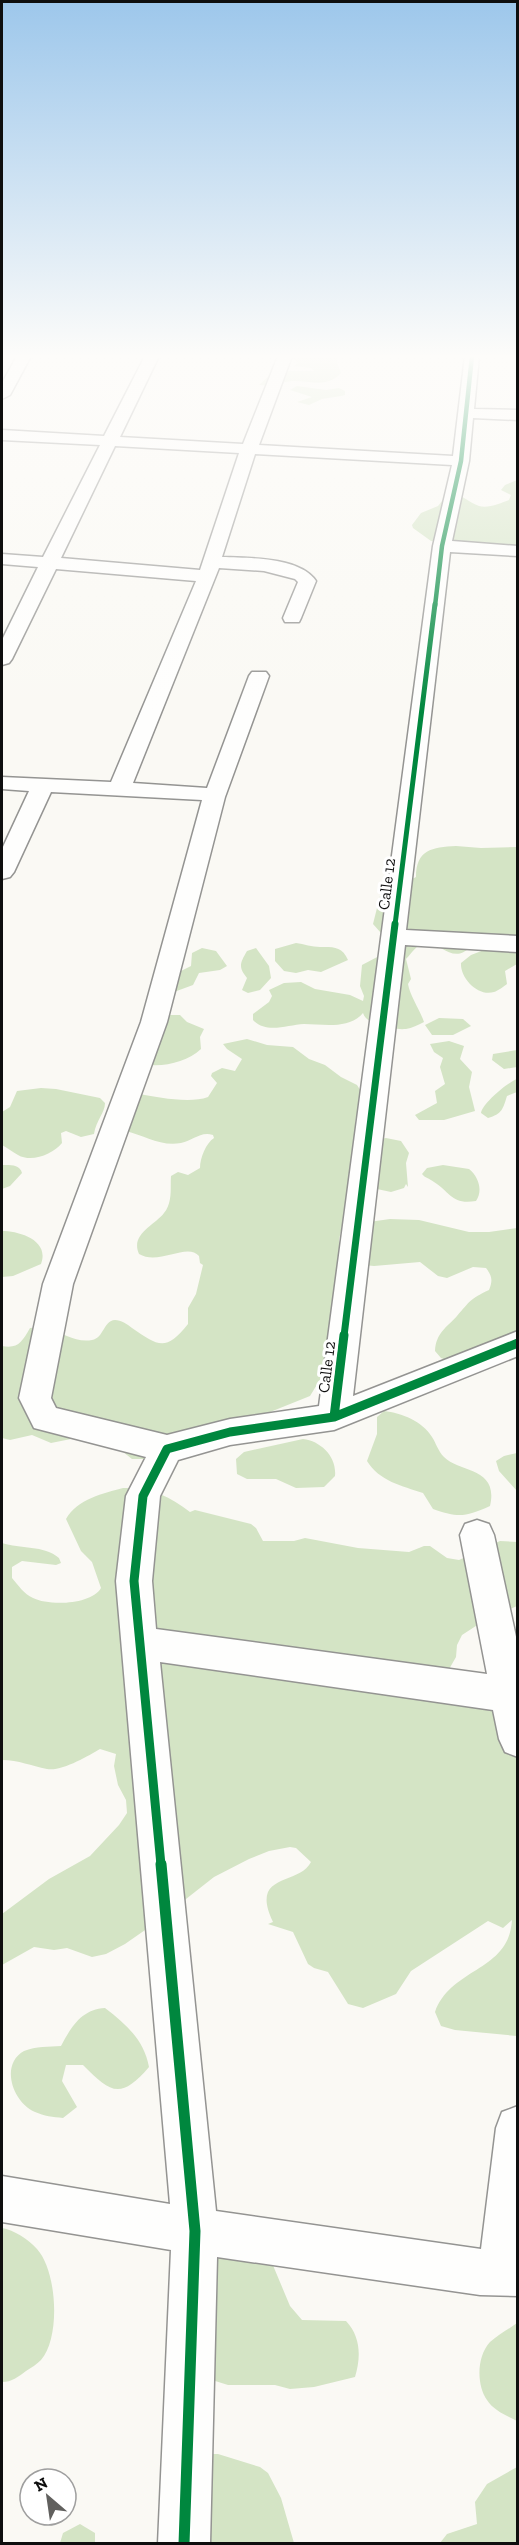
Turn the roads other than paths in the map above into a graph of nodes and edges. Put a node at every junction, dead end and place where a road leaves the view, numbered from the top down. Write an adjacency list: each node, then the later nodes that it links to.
1 (94, 475): 7 (street)
2 (240, 475): 8 (street)
3 (458, 475): 4 (street, Calle 12)
4 (442, 546): 5 (street); 17 (street, Calle 12)
5 (518, 551)
6 (2, 559): 7 (street)
7 (49, 562): 8 (street); 10 (street)
8 (209, 569): 9 (street); 14 (street)
9 (292, 618)
10 (2, 659)
11 (258, 676): 15 (street)
12 (2, 783): 13 (street)
13 (43, 785): 14 (street); 16 (street)
14 (120, 787): 15 (street)
15 (214, 797): 21 (street)
16 (2, 872)
17 (393, 937): 18 (street); 20 (street, Calle 12)
18 (518, 944)
19 (518, 1343): 20 (street)
20 (334, 1417): 21 (street)
21 (168, 1449): 23 (street)
22 (477, 1535): 24 (street)
23 (140, 1643): 24 (street); 28 (street)
24 (514, 1696): 25 (street)
25 (518, 1739)
26 (518, 2128): 29 (street)
27 (2, 2199): 28 (street)
28 (195, 2231): 29 (street); 30 (street)
29 (509, 2273)
30 (184, 2544)

